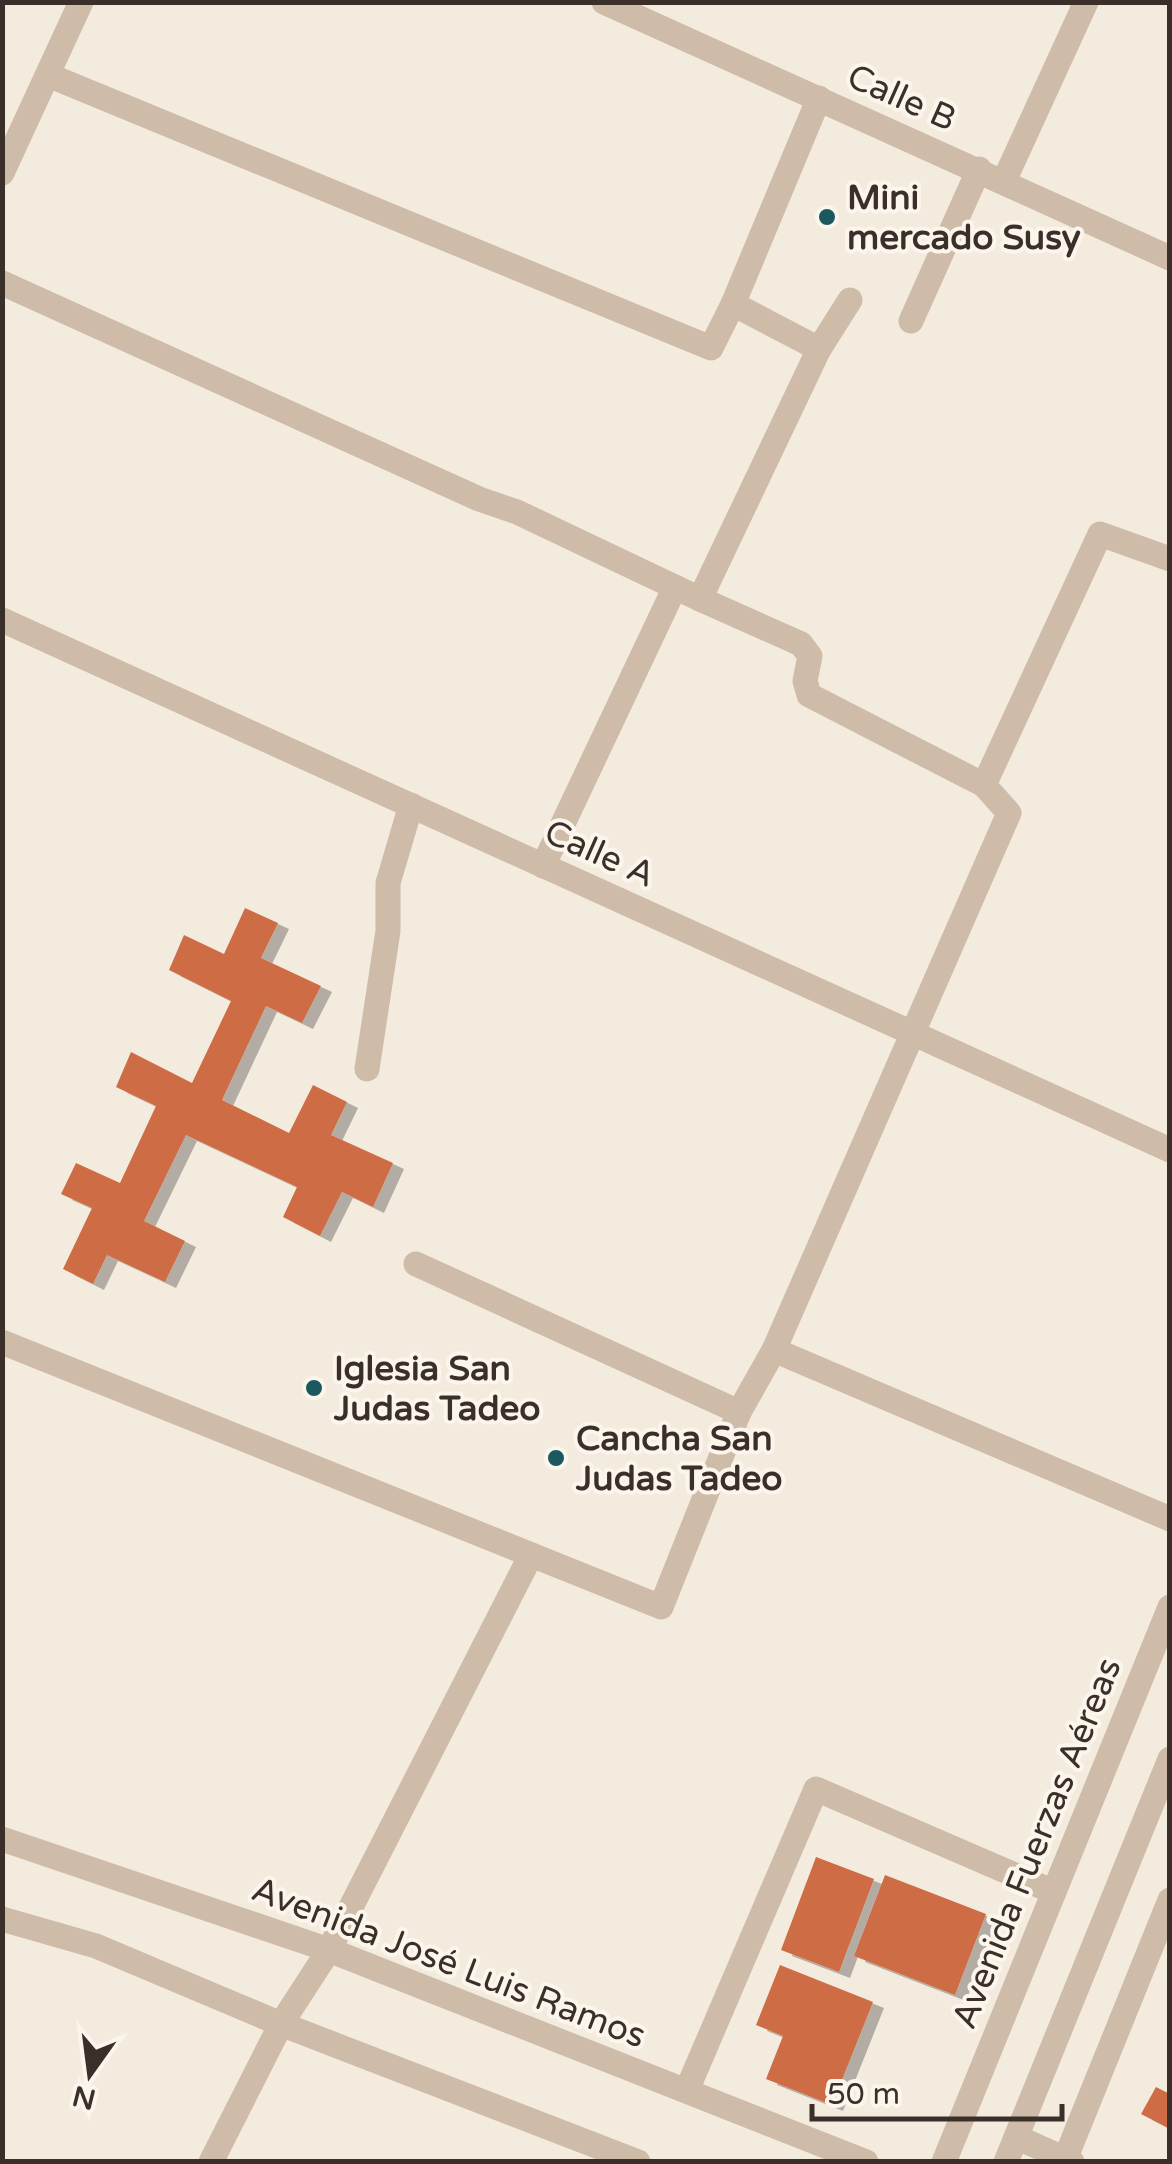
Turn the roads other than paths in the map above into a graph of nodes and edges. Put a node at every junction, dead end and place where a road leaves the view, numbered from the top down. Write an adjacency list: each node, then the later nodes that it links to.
1 (81, 2): 4 (street)
2 (604, 2): 5 (street, Calle B)
3 (1086, 2): 8 (street)
4 (48, 75): 7 (street); 12 (street)
5 (819, 98): 6 (street, Calle B); 12 (street)
6 (978, 169): 8 (street, Calle B); 13 (street)
7 (2, 173)
8 (1004, 181): 9 (street, Calle B)
9 (1170, 258)
10 (2, 283): 16 (street)
11 (850, 300): 14 (street)
12 (733, 304): 14 (street)
13 (911, 321)
14 (818, 349): 17 (street)
15 (1170, 559): 19 (street)
16 (676, 587): 17 (street); 21 (street)
17 (700, 598): 19 (street)
18 (2, 620): 20 (street, Calle A)
19 (984, 785): 22 (street)
20 (411, 805): 21 (street, Calle A); 23 (street)
21 (543, 866): 22 (street, Calle A)
22 (911, 1032): 24 (street, Calle A); 27 (street)
23 (367, 1069)
24 (1170, 1150)
25 (416, 1264): 28 (street)
26 (2, 1342): 30 (street)
27 (774, 1350): 28 (street); 29 (street)
28 (738, 1412): 30 (street)
29 (1170, 1519)
30 (531, 1555): 37 (street)
31 (1170, 1606): 34 (street, Avenida Fuerzas Aéreas)
32 (1170, 1759): 40 (street)
33 (2, 1838): 37 (street, Avenida José Luis Ramos)
34 (1054, 1892): 39 (street); 45 (street, Avenida Fuerzas Aéreas)
35 (1170, 1900): 41 (street)
36 (2, 1919): 38 (street)
37 (329, 1950): 38 (street); 39 (street, Avenida José Luis Ramos)
38 (281, 2024): 42 (street); 43 (street)
39 (687, 2090): 44 (street, Avenida José Luis Ramos)
40 (1012, 2150): 41 (street)
41 (1067, 2161)
42 (211, 2162)
43 (638, 2162)
44 (866, 2162)
45 (944, 2162)

